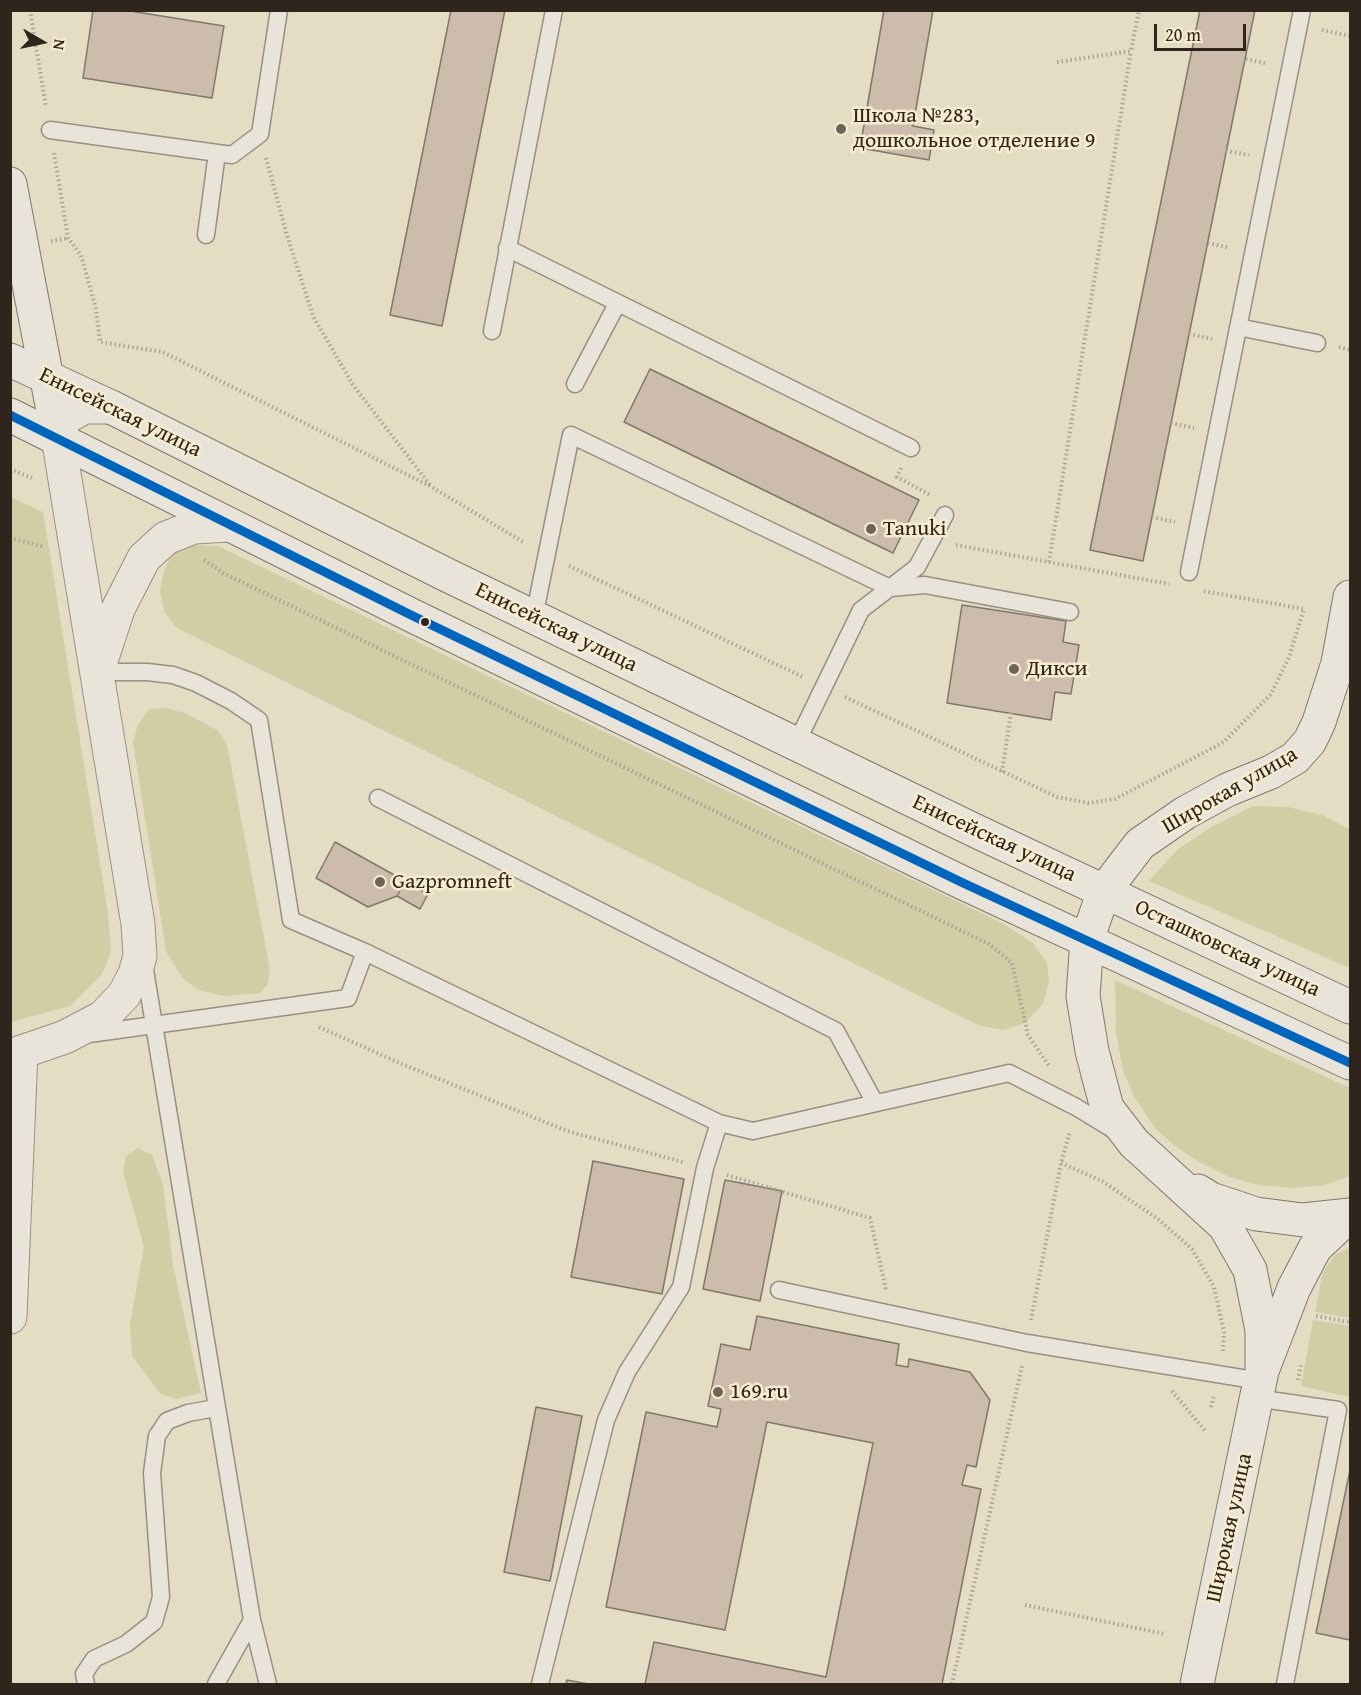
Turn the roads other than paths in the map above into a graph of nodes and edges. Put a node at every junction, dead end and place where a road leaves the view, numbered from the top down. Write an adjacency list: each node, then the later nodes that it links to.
1 (279, 10): 5 (lane)
2 (554, 10): 8 (lane)
3 (1302, 10): 10 (lane)
4 (50, 130): 5 (lane)
5 (217, 153): 7 (lane)
6 (10, 184): 14 (main road)
7 (206, 235)
8 (507, 248): 9 (lane); 11 (lane)
9 (617, 304): 15 (lane); 19 (lane)
10 (1238, 327): 12 (lane); 23 (lane)
11 (492, 331)
12 (1317, 343)
13 (10, 360): 14 (main road, Енисейская улица)
14 (46, 377): 16 (main road, Енисейская улица); 18 (main road)
15 (575, 384)
16 (111, 407): 18 (main road); 22 (main road, Енисейская улица)
17 (10, 415): 18 (main road)
18 (58, 437): 21 (main road); 30 (main road)
19 (911, 448)
20 (945, 515): 24 (lane)
21 (229, 525): 27 (main road); 30 (main road)
22 (433, 568): 27 (main road); 28 (main road, Енисейская улица)
23 (1189, 572)
24 (890, 588): 26 (lane); 28 (lane); 32 (lane)
25 (1350, 597): 31 (main road, Широкая улица)
26 (1070, 612)
27 (411, 615): 36 (main road)
28 (534, 617): 32 (main road, Енисейская улица)
29 (1350, 670): 31 (lane, Широкая улица)
30 (98, 672): 35 (main road); 37 (lane)
31 (1319, 722): 34 (main road, Широкая улица)
32 (796, 744): 34 (main road, Енисейская улица)
33 (378, 798): 43 (lane)
34 (1104, 891): 36 (main road, Широкая улица); 38 (main road, Осташковская улица)
35 (138, 924): 39 (lane); 40 (main road)
36 (1088, 940): 42 (main road); 45 (main road, Широкая улица)
37 (365, 952): 39 (lane); 44 (lane)
38 (1350, 1006)
39 (154, 1025): 40 (lane); 51 (lane)
40 (65, 1037): 41 (main road)
41 (16, 1054): 49 (main road)
42 (1350, 1063)
43 (875, 1103): 44 (lane); 45 (lane)
44 (719, 1123): 56 (lane)
45 (1134, 1143): 46 (main road, Широкая улица)
46 (1167, 1174): 47 (main road); 50 (main road)
47 (1350, 1215): 50 (main road)
48 (779, 1290): 50 (lane)
49 (10, 1317)
50 (1259, 1384): 57 (main road, Широкая улица); 58 (lane)
51 (216, 1408): 52 (lane); 53 (lane)
52 (252, 1620): 54 (lane); 55 (lane)
53 (86, 1684)
54 (216, 1684)
55 (268, 1684)
56 (540, 1684)
57 (1197, 1684)
58 (1285, 1684)

